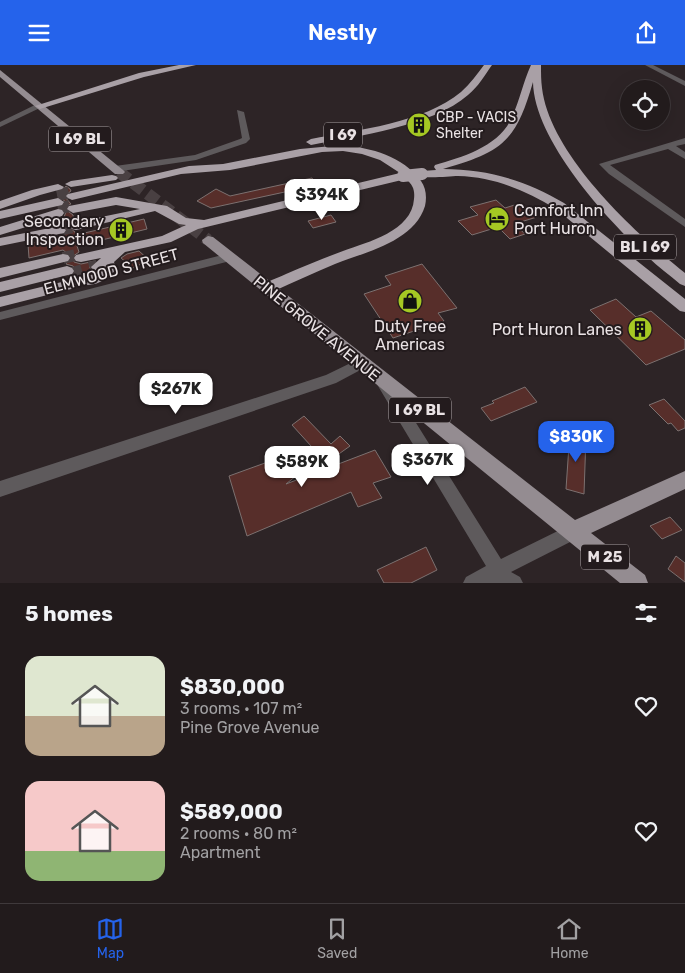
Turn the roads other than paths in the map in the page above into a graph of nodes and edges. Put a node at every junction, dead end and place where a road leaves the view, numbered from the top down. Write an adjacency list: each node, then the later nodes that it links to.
1 (192, 65): 7 (highway)
2 (488, 65): 15 (highway, I 69)
3 (536, 65): 14 (highway); 35 (highway, BL I 69)
4 (648, 65): 6 (street)
5 (0, 73): 7 (main road, I 69 BL)
6 (685, 84)
7 (40, 106): 9 (street); 13 (main road, I 69 BL)
8 (240, 112): 13 (street)
9 (0, 125)
10 (685, 141): 11 (street)
11 (668, 145): 12 (street); 22 (street)
12 (685, 156)
13 (117, 171)
14 (421, 173): 21 (highway, bridge); 42 (highway)
15 (170, 174): 16 (highway); 16 (highway); 38 (highway)
16 (73, 204): 19 (highway); 19 (highway)
17 (0, 207): 18 (highway)
18 (58, 207): 20 (highway); 23 (highway); 24 (highway); 26 (highway)
19 (156, 208): 21 (highway)
20 (0, 215)
21 (216, 221): 28 (highway)
22 (685, 225)
23 (0, 226)
24 (0, 234)
25 (208, 240): 29 (main road, PINE GROVE AVENUE / I 69 BL)
26 (0, 241)
27 (80, 256): 28 (highway)
28 (111, 257): 34 (highway)
29 (230, 257): 38 (main road, PINE GROVE AVENUE / I 69 BL); 43 (street, ELMWOOD STREET)
30 (0, 268): 31 (highway)
31 (66, 269): 32 (highway); 33 (highway); 36 (highway); 37 (highway); 39 (highway); 40 (highway); 41 (highway)
32 (0, 273)
33 (0, 277)
34 (86, 281)
35 (685, 281)
36 (0, 282)
37 (0, 287)
38 (267, 289): 44 (main road, PINE GROVE AVENUE / I 69 BL)
39 (0, 292)
40 (0, 297)
41 (0, 302)
42 (685, 307)
43 (0, 316)
44 (362, 363): 45 (main road, PINE GROVE AVENUE / I 69 BL); 47 (street)
45 (382, 380): 48 (main road, PINE GROVE AVENUE / I 69 BL); 49 (street)
46 (684, 481): 48 (main road)
47 (0, 489)
48 (572, 532): 49 (street); 51 (main road, PINE GROVE AVENUE / M 25)
49 (504, 578): 50 (street)
50 (472, 583)
51 (637, 583)

